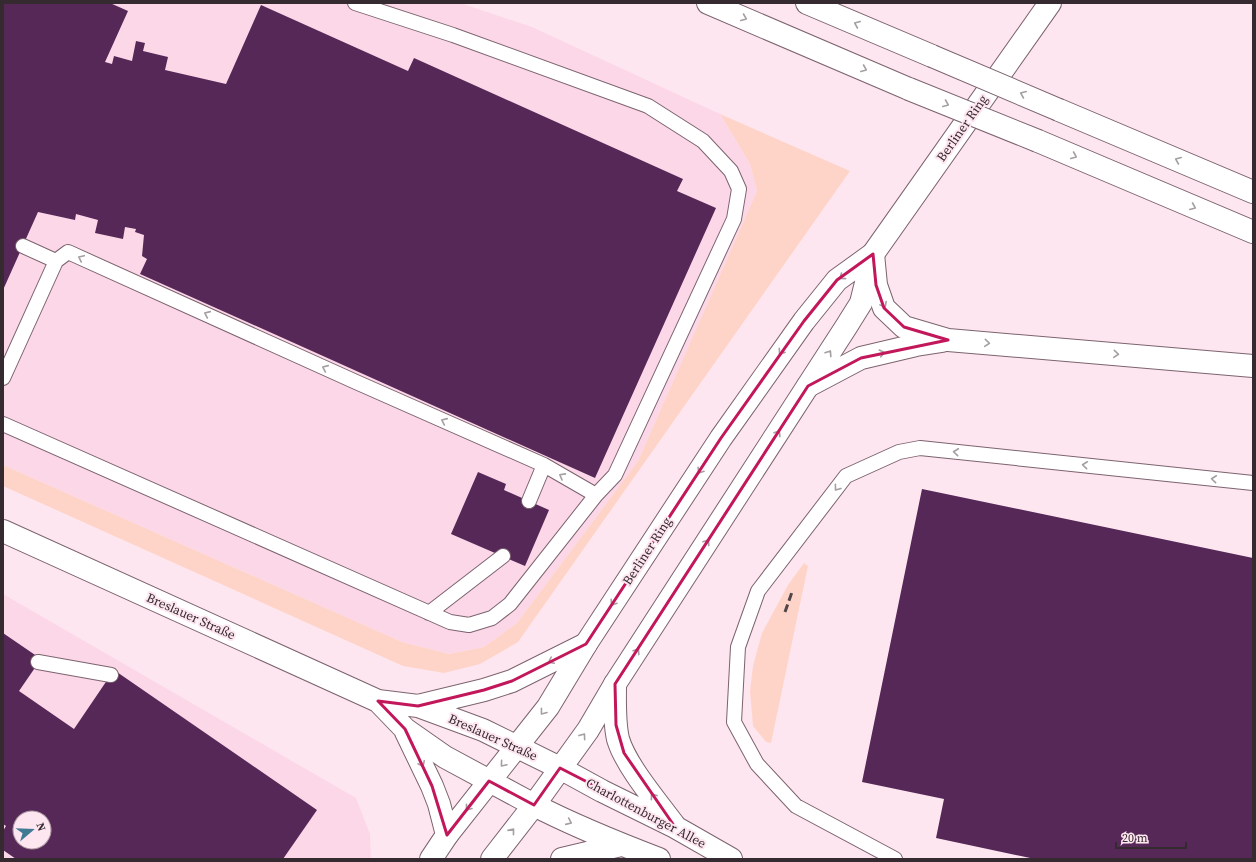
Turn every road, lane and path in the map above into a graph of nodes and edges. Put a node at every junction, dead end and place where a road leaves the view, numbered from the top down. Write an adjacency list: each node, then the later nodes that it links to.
1 (355, 3): 19 (lane)
2 (708, 3): 6 (main road, one-way to 6, bridge)
3 (807, 3): 5 (main road, one-way to 3, bridge)
4 (1050, 3): 8 (main road, Berliner Ring)
5 (1253, 192)
6 (1253, 232)
7 (23, 246): 9 (lane)
8 (873, 254): 11 (main road, one-way to 11); 15 (main road, Berliner Ring, one-way to 8); 24 (main road, Berliner Ring, one-way to 24)
9 (56, 261): 10 (lane); 17 (lane, one-way to 9)
10 (23, 333): 12 (lane); 14 (lane)
11 (948, 340): 13 (main road, one-way to 13); 15 (main road, one-way to 11)
12 (3, 352)
13 (1253, 366)
14 (3, 378)
15 (808, 386): 27 (main road, Berliner Ring, one-way to 15)
16 (3, 424): 23 (lane)
17 (544, 465): 19 (lane, one-way to 17); 20 (lane)
18 (1253, 483): 43 (lane, one-way to 43)
19 (596, 495): 23 (lane)
20 (529, 501)
21 (3, 531): 28 (main road, Breslauer Straße)
22 (503, 556): 23 (lane)
23 (429, 613)
24 (586, 644): 29 (main road, one-way to 29); 31 (main road, Berliner Ring, one-way to 31)
25 (38, 662): 26 (lane)
26 (111, 674)
27 (615, 684): 32 (main road, Berliner Ring, one-way to 27); 35 (main road, one-way to 27)
28 (378, 701): 29 (main road, Breslauer Straße); 30 (main road, Breslauer Straße)
29 (418, 706): 31 (main road, Breslauer Straße)
30 (405, 729): 33 (main road, Breslauer Straße); 36 (main road, one-way to 36)
31 (517, 746): 32 (main road, Breslauer Straße); 33 (main road, Berliner Ring, one-way to 33)
32 (560, 768): 34 (main road, Berliner Ring); 35 (main road, Charlottenburger Allee)
33 (489, 781): 34 (main road); 36 (main road, Berliner Ring, one-way to 36)
34 (534, 805): 37 (main road, one-way to 37); 39 (main road, Berliner Ring, one-way to 34)
35 (675, 828): 42 (main road, Charlottenburger Allee)
36 (447, 835): 38 (main road, Berliner Ring)
37 (621, 845): 40 (main road); 41 (main road)
38 (431, 859)
39 (492, 859)
40 (562, 859)
41 (659, 859)
42 (731, 859)
43 (895, 859)

